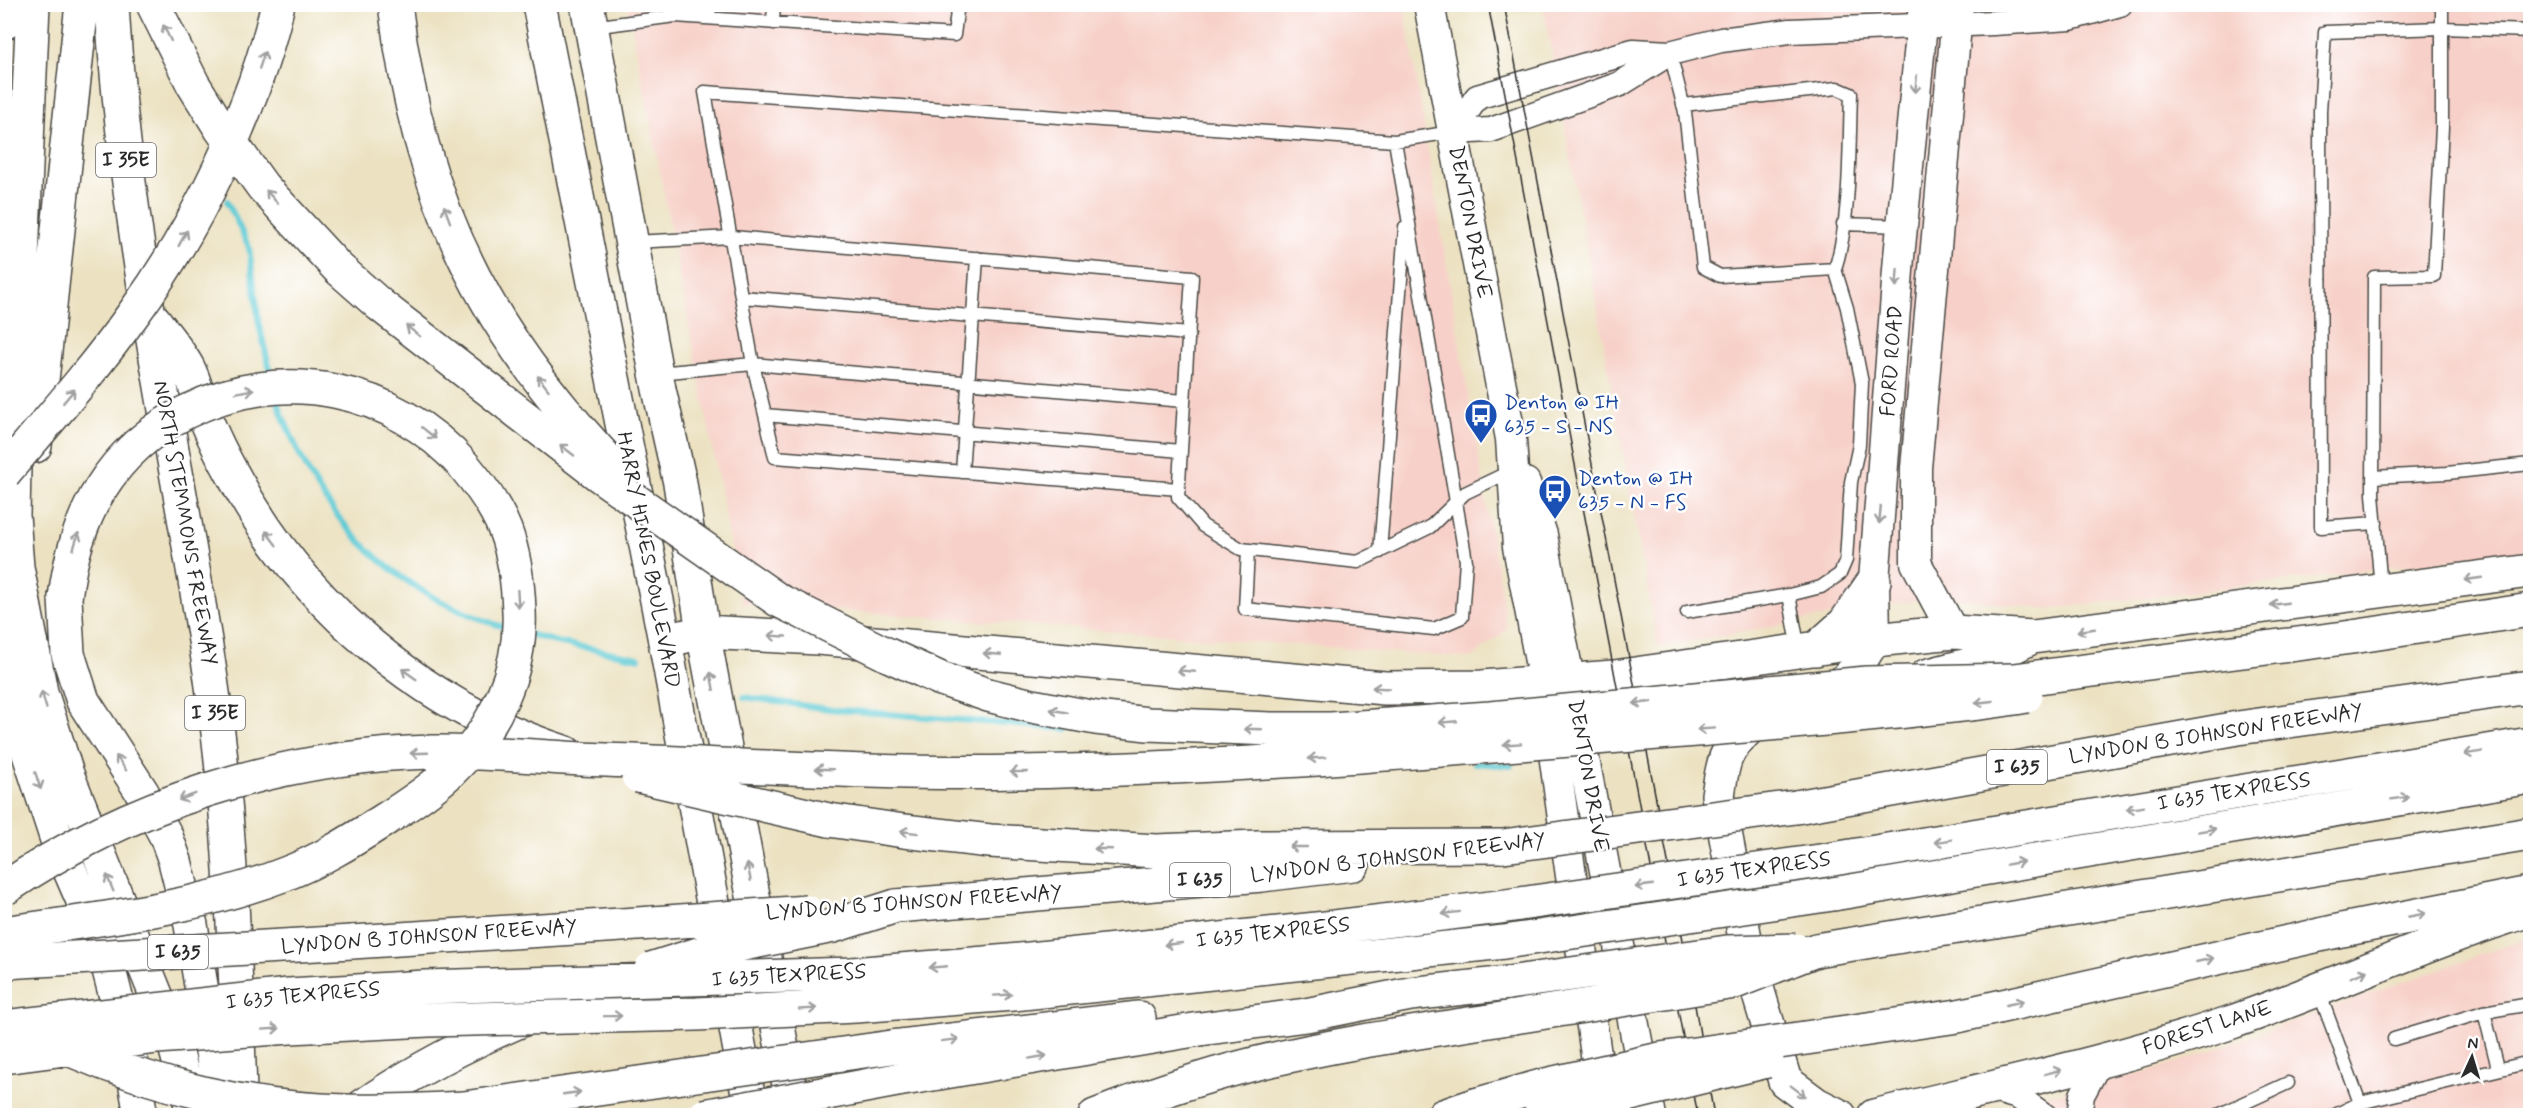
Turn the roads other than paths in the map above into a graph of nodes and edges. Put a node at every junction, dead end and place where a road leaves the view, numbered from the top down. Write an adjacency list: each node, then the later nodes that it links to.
1 (6, 4): 20 (main road)
2 (33, 4): 68 (main road)
3 (82, 4): 68 (main road)
4 (112, 4): 36 (main road, NORTH STEMMONS FREEWAY / I 35E)
5 (153, 4): 58 (main road, one-way to 5, bridge)
6 (278, 4): 53 (main road, one-way to 6, bridge)
7 (395, 4): 58 (main road, one-way to 7, bridge)
8 (539, 4): 32 (main road, HARRY HINES BOULEVARD)
9 (710, 4): 18 (lane)
10 (774, 4): 19 (lane)
11 (958, 4): 19 (lane)
12 (1429, 4): 25 (street, DENTON DRIVE)
13 (2120, 4): 16 (street)
14 (2442, 4): 21 (lane)
15 (1923, 15): 16 (street); 23 (street); 29 (street, FORD ROAD, one-way to 29)
16 (1957, 15): 46 (street, FORD ROAD)
17 (589, 16): 18 (lane); 31 (main road, HARRY HINES BOULEVARD)
18 (709, 18): 19 (lane)
19 (773, 22)
20 (4, 23)
21 (2442, 28): 22 (lane); 55 (lane); 59 (lane)
22 (2530, 31)
23 (1670, 53): 24 (lane); 25 (street); 25 (street)
24 (1683, 105): 28 (lane); 34 (lane)
25 (1453, 132): 26 (lane); 48 (street, DENTON DRIVE)
26 (1395, 141): 27 (lane); 30 (lane)
27 (1406, 208): 57 (lane); 61 (lane)
28 (1843, 224): 29 (lane); 34 (lane)
29 (1902, 226): 42 (street, FORD ROAD, one-way to 42)
30 (732, 237): 31 (lane); 33 (lane); 35 (lane)
31 (631, 242): 32 (main road); 40 (main road, HARRY HINES BOULEVARD)
32 (586, 249): 74 (main road, HARRY HINES BOULEVARD)
33 (977, 258): 37 (lane); 38 (lane)
34 (1835, 269): 42 (lane)
35 (742, 297): 37 (lane); 39 (lane)
36 (149, 314): 84 (main road, one-way to 36, bridge); 110 (main road, NORTH STEMMONS FREEWAY / I 35E)
37 (973, 316): 38 (lane); 41 (lane)
38 (1188, 334): 43 (lane)
39 (753, 364): 40 (lane); 41 (lane); 44 (lane)
40 (656, 374): 69 (main road, HARRY HINES BOULEVARD)
41 (968, 382): 43 (lane); 47 (lane)
42 (1876, 383): 45 (street, FORD ROAD); 54 (lane)
43 (1184, 401): 49 (lane)
44 (765, 415): 47 (lane); 52 (lane)
45 (1888, 417): 46 (street); 54 (street, FORD ROAD)
46 (1920, 420): 70 (street, FORD ROAD)
47 (965, 432): 49 (lane); 52 (lane)
48 (1511, 439): 51 (street, DENTON DRIVE); 77 (street, DENTON DRIVE)
49 (1181, 451): 56 (lane)
50 (2530, 464): 55 (lane)
51 (1513, 470): 57 (lane); 77 (street, DENTON DRIVE)
52 (962, 472): 56 (lane)
53 (4, 473)
54 (1868, 476): 63 (street, FORD ROAD, one-way to 63); 65 (lane)
55 (2373, 477): 59 (lane)
56 (1179, 489): 60 (lane)
57 (1457, 501): 60 (lane); 61 (lane)
58 (666, 521): 72 (main road, one-way to 58, bridge)
59 (2376, 523): 64 (lane)
60 (1248, 550): 61 (lane)
61 (1380, 552)
62 (2530, 571): 64 (main road, one-way to 64)
63 (1874, 581): 73 (street, FORD ROAD); 75 (main road)
64 (2382, 591): 71 (main road, one-way to 71)
65 (1789, 595): 67 (lane); 75 (lane)
66 (2530, 610): 72 (main road)
67 (1688, 612)
68 (17, 632): 107 (main road, one-way to 107); 108 (main road, one-way to 68)
69 (703, 632): 74 (main road); 77 (main road, one-way to 69); 114 (main road, HARRY HINES BOULEVARD, one-way to 69)
70 (1953, 632): 71 (main road); 73 (main road)
71 (2033, 637): 79 (main road)
72 (2352, 638): 85 (main road, one-way to 85, bridge)
73 (1875, 640): 75 (main road); 79 (street)
74 (665, 641): 113 (main road, HARRY HINES BOULEVARD)
75 (1808, 650): 77 (main road)
76 (2530, 669): 80 (main road)
77 (1557, 681): 118 (street, DENTON DRIVE); 119 (street, DENTON DRIVE)
78 (2530, 687): 80 (main road, LYNDON B JOHNSON FREEWAY / I 635)
79 (1824, 698): 120 (main road, one-way to 120)
80 (2238, 728): 84 (main road, LYNDON B JOHNSON FREEWAY / I 635, bridge)
81 (2530, 744): 98 (main road, I 635 TEXPRESS, one-way to 98, bridge)
82 (2530, 777): 100 (main road, I 635 TEXPRESS, one-way to 82, bridge)
83 (2530, 834): 90 (main road)
84 (1503, 846): 87 (main road, LYNDON B JOHNSON FREEWAY / I 635)
85 (4, 890)
86 (2530, 893): 96 (main road, one-way to 86)
87 (896, 906): 91 (main road, LYNDON B JOHNSON FREEWAY / I 635, bridge); 111 (main road, bridge)
88 (2530, 910): 92 (main road, FOREST LANE, one-way to 88)
89 (4, 933): 109 (main road, one-way to 89, bridge)
90 (1827, 948): 93 (main road, bridge); 115 (main road, bridge)
91 (4, 962)
92 (2319, 990): 101 (main road, FOREST LANE); 106 (lane)
93 (1410, 994): 97 (main road, one-way to 93, bridge); 112 (main road, one-way to 93, bridge)
94 (2530, 1004): 95 (lane)
95 (2484, 1012): 99 (lane); 103 (lane)
96 (1958, 1016): 116 (main road, bridge); 117 (main road, bridge)
97 (4, 1019)
98 (4, 1027)
99 (2394, 1039)
100 (4, 1057)
101 (2101, 1060): 105 (main road, FOREST LANE, one-way to 101); 123 (street)
102 (2530, 1062): 103 (lane)
103 (2498, 1068): 106 (lane)
104 (2288, 1083): 124 (lane)
105 (1988, 1089): 121 (main road, FOREST LANE); 122 (street)
106 (2360, 1103): 125 (lane)
107 (141, 1116)
108 (194, 1116)
109 (228, 1116)
110 (241, 1116)
111 (349, 1116)
112 (704, 1116)
113 (752, 1116)
114 (795, 1116)
115 (1095, 1116)
116 (1443, 1116)
117 (1540, 1116)
118 (1605, 1116)
119 (1651, 1116)
120 (1840, 1116)
121 (1874, 1116)
122 (2045, 1116)
123 (2079, 1116)
124 (2216, 1116)
125 (2333, 1116)

